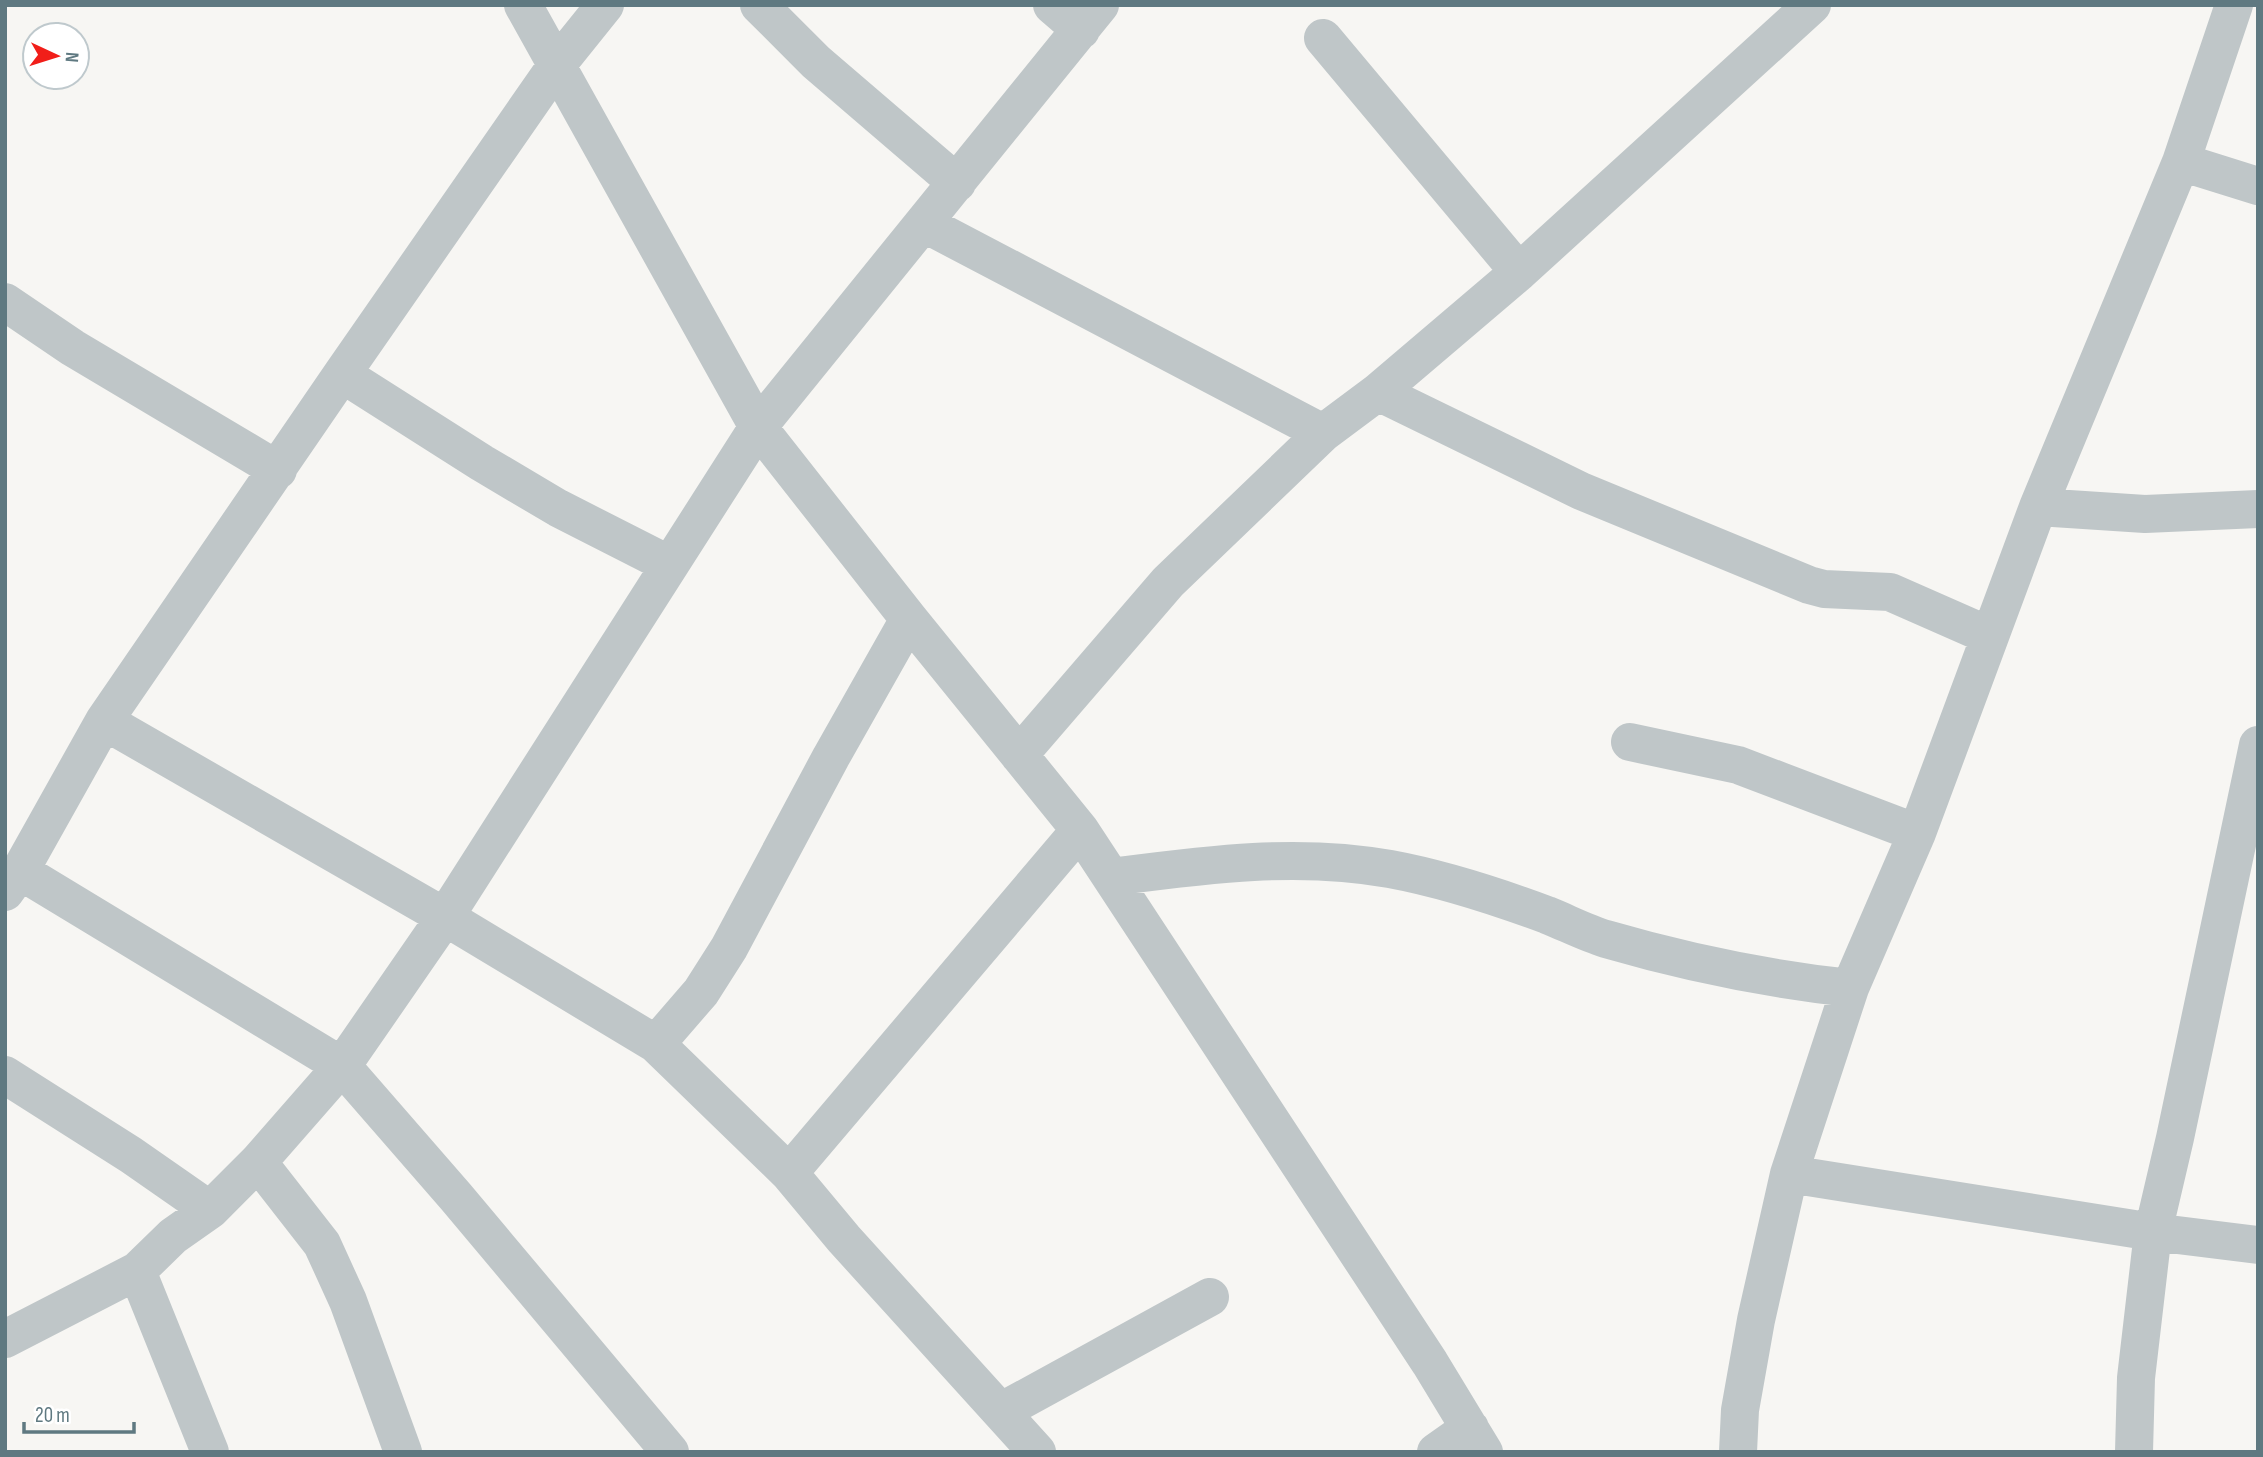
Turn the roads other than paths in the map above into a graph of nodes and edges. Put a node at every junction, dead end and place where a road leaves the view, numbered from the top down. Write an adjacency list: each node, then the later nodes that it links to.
1 (523, 5): 9 (street)
2 (605, 5): 9 (street)
3 (759, 5): 11 (street)
4 (1052, 5): 7 (street)
5 (1812, 5): 14 (street)
6 (2234, 5): 10 (street)
7 (1091, 18): 11 (street)
8 (1323, 38): 14 (street)
9 (556, 66): 16 (street); 18 (street)
10 (2181, 162): 12 (street); 21 (street)
11 (957, 183): 13 (street)
12 (2258, 186)
13 (925, 224): 18 (street); 19 (street)
14 (1520, 272): 17 (street)
15 (5, 302): 20 (street)
16 (342, 374): 20 (street); 23 (street)
17 (1378, 392): 19 (street); 25 (street)
18 (758, 427): 23 (street); 24 (street)
19 (1323, 433): 29 (street)
20 (278, 470): 26 (street)
21 (2038, 507): 22 (street); 25 (street)
22 (2258, 509)
23 (670, 565): 34 (street)
24 (909, 619): 29 (street); 36 (street)
25 (1990, 635): 31 (street)
26 (104, 721): 33 (street); 34 (street)
27 (1630, 742): 31 (street)
28 (2258, 745): 43 (street)
29 (1018, 755): 30 (street)
30 (1080, 830): 32 (street); 40 (street)
31 (1917, 833): 35 (street)
32 (1111, 877): 35 (street); 49 (street)
33 (12, 881): 37 (street)
34 (445, 918): 36 (street); 37 (street)
35 (1850, 988): 41 (street)
36 (656, 1044): 40 (street)
37 (342, 1066): 39 (street); 52 (street)
38 (5, 1075): 42 (street)
39 (258, 1162): 42 (street); 51 (street)
40 (789, 1173): 48 (street)
41 (1790, 1174): 43 (street); 55 (street)
42 (210, 1210): 45 (street)
43 (2153, 1233): 44 (street); 56 (street)
44 (2258, 1245)
45 (137, 1271): 47 (street); 50 (street)
46 (1210, 1297): 48 (street)
47 (5, 1339)
48 (1002, 1411): 53 (street)
49 (1477, 1440): 54 (street)
50 (210, 1452)
51 (403, 1452)
52 (670, 1452)
53 (1037, 1452)
54 (1436, 1452)
55 (1738, 1452)
56 (2134, 1452)

